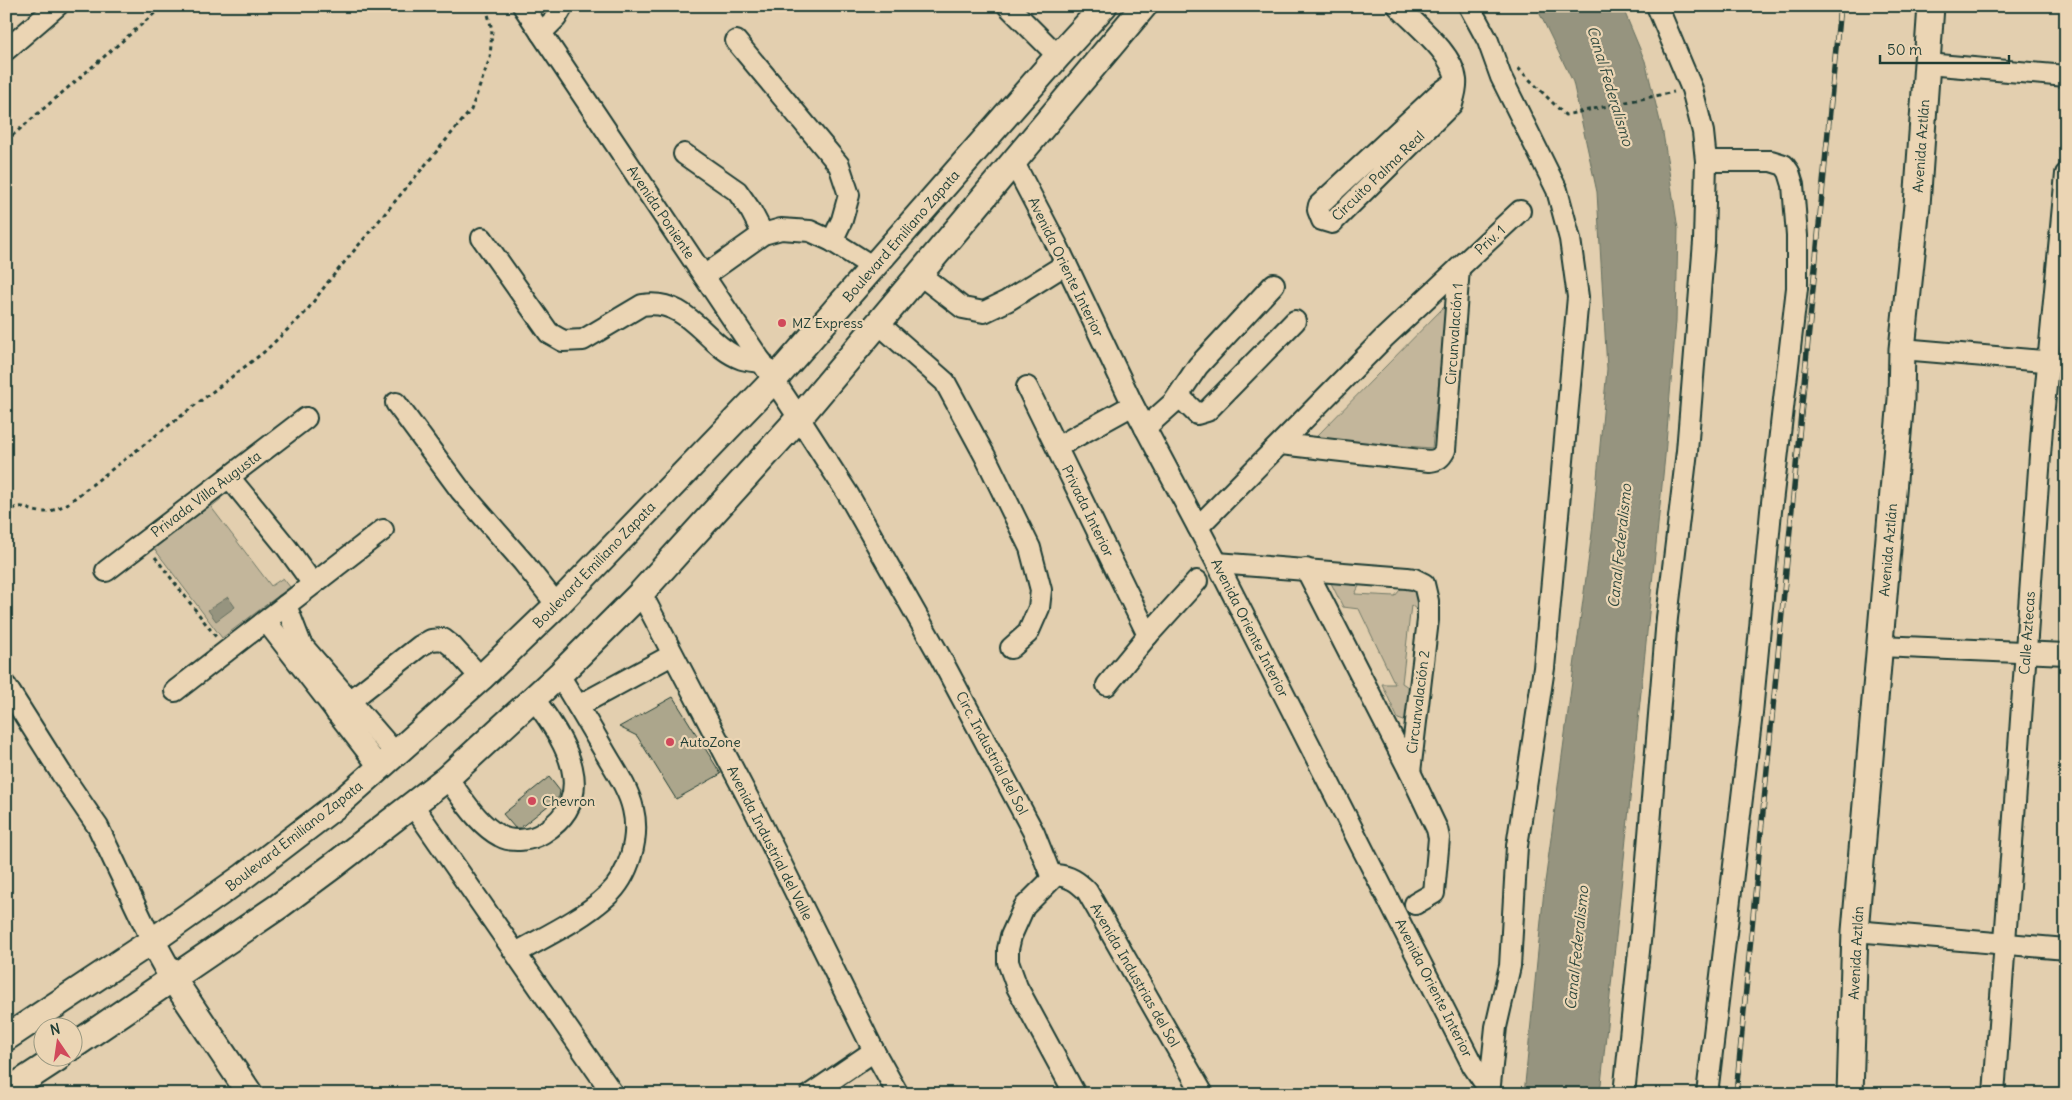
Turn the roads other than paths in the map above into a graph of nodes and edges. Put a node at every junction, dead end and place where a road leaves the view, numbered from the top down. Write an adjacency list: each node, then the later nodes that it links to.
1 (57, 6): 13 (street)
2 (523, 6): 11 (street, Avenida Poniente)
3 (563, 6): 11 (street)
4 (1008, 6): 14 (street)
5 (1104, 6): 14 (main road, Boulevard Emiliano Zapata)
6 (1144, 6): 21 (main road)
7 (1398, 6): 17 (street)
8 (1470, 6): 91 (street)
9 (1657, 6): 20 (street)
10 (1931, 6): 15 (main road, Avenida Aztlán)
11 (540, 33): 32 (street, Avenida Poniente)
12 (736, 41): 27 (street)
13 (6, 50)
14 (1058, 56): 29 (main road, Boulevard Emiliano Zapata)
15 (1926, 64): 16 (street); 36 (main road, Avenida Aztlán)
16 (2066, 76)
17 (1456, 81): 18 (street, Circuito Palma Real); 22 (street, Circuito Palma Real)
18 (1380, 149): 22 (street); 22 (street, Circuito Palma Real)
19 (684, 154): 25 (street)
20 (1706, 161): 98 (street); 99 (street)
21 (1014, 162): 28 (street, Avenida Oriente Interior); 31 (main road)
22 (1395, 162)
23 (2066, 174): 37 (street, Calle Aztecas)
24 (1520, 211): 30 (street, Priv. 1)
25 (763, 234): 27 (street); 32 (street)
26 (482, 238): 38 (street)
27 (832, 241): 29 (street)
28 (1066, 264): 31 (street); 42 (street, Avenida Oriente Interior)
29 (873, 267): 38 (main road, Boulevard Emiliano Zapata)
30 (1459, 268): 46 (street, Circunvalación 1); 46 (street, Circunvalación 1)
31 (919, 274): 35 (main road)
32 (704, 276): 38 (street, Avenida Poniente)
33 (1274, 284): 40 (street)
34 (1295, 321): 40 (street)
35 (878, 323): 44 (main road); 62 (street)
36 (1902, 348): 37 (street); 61 (main road, Avenida Aztlán)
37 (2057, 362): 63 (street, Calle Aztecas)
38 (768, 371): 44 (street, Avenida Poniente); 58 (main road, Boulevard Emiliano Zapata)
39 (1027, 387): 47 (street, Privada Interior)
40 (1179, 396): 45 (street)
41 (396, 403): 58 (street)
42 (1133, 405): 45 (street, Avenida Oriente Interior); 47 (street)
43 (306, 418): 48 (street, Privada Villa Augusta)
44 (799, 418): 56 (main road); 78 (street, Circ. Industrial del Sol)
45 (1145, 428): 49 (street, Avenida Oriente Interior)
46 (1281, 444): 49 (street, Circunvalación 1)
47 (1057, 447): 60 (street, Privada Interior)
48 (229, 477): 53 (street, Privada Villa Augusta); 55 (street)
49 (1198, 527): 51 (street, Avenida Oriente Interior)
50 (383, 530): 55 (street)
51 (1217, 563): 52 (street, Circunvalación 2); 91 (street, Avenida Oriente Interior)
52 (1306, 569): 75 (street, Circunvalación 2); 75 (street, Circunvalación 2)
53 (106, 571)
54 (1197, 580): 60 (street)
55 (313, 584): 57 (street)
56 (641, 592): 65 (street, Avenida Industrial del Valle); 66 (main road)
57 (286, 605): 59 (street); 73 (street)
58 (557, 605): 67 (main road, Boulevard Emiliano Zapata)
59 (266, 621): 70 (street); 73 (street)
60 (1148, 635): 68 (street)
61 (1880, 646): 63 (street); 80 (main road, Avenida Aztlán)
62 (1011, 648)
63 (2026, 652): 64 (street); 82 (street, Calle Aztecas)
64 (2066, 654)
65 (672, 655): 72 (street); 88 (street, Avenida Industrial del Valle)
66 (559, 675): 71 (main road); 72 (street)
67 (481, 678): 73 (street); 74 (main road, Boulevard Emiliano Zapata)
68 (1107, 685)
69 (6, 686): 81 (street)
70 (175, 691)
71 (534, 699): 76 (main road); 76 (street)
72 (578, 706): 84 (street)
73 (343, 707): 74 (street)
74 (388, 761): 81 (main road, Boulevard Emiliano Zapata)
75 (1410, 772): 79 (street)
76 (447, 778): 77 (main road)
77 (412, 804): 84 (street); 85 (main road)
78 (1052, 878): 96 (street); 97 (street, Avenida Industrias del Sol)
79 (1415, 904)
80 (1855, 931): 82 (street); 100 (main road, Avenida Aztlán)
81 (152, 941): 85 (main road); 86 (main road, Boulevard Emiliano Zapata)
82 (2004, 944): 83 (street); 101 (street, Calle Aztecas)
83 (2066, 949)
84 (516, 953): 93 (street)
85 (173, 979): 87 (main road); 92 (main road)
86 (6, 1038)
87 (82, 1040)
88 (874, 1051): 94 (street); 95 (street, Avenida Industrial del Valle)
89 (43, 1068): 90 (main road)
90 (6, 1092)
91 (1490, 1092)
92 (250, 1094)
93 (613, 1094)
94 (811, 1094)
95 (898, 1094)
96 (1075, 1094)
97 (1203, 1094)
98 (1624, 1094)
99 (1707, 1094)
100 (1850, 1094)
101 (1994, 1094)

